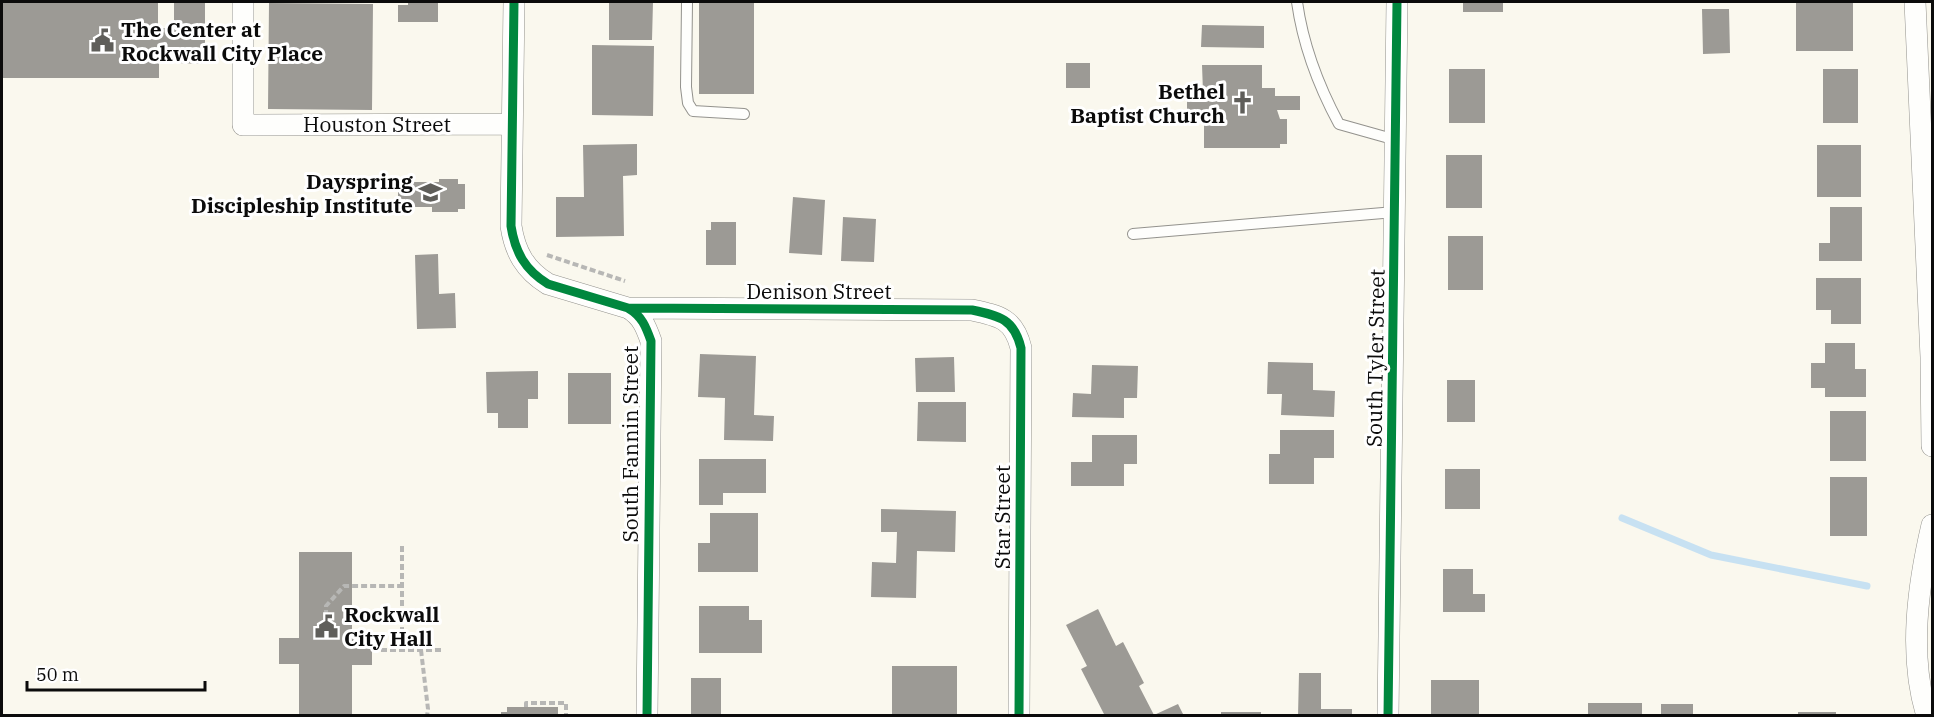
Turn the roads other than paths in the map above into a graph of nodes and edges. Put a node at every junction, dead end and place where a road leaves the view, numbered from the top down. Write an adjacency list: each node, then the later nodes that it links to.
1 (243, 2): 8 (street, Houston Street)
2 (513, 2): 8 (street)
3 (687, 2): 7 (lane)
4 (1297, 2): 9 (lane)
5 (1397, 2): 9 (street, South Tyler Street)
6 (1916, 2): 14 (street)
7 (744, 114)
8 (511, 124): 12 (street)
9 (1396, 140): 10 (street, South Tyler Street)
10 (1395, 212): 11 (lane); 19 (street, South Tyler Street)
11 (1133, 234)
12 (628, 308): 13 (street, Denison Street); 17 (street, South Fannin Street)
13 (1008, 322): 18 (street, Star Street)
14 (1932, 357): 15 (street)
15 (1932, 446)
16 (1932, 525): 20 (street)
17 (647, 716)
18 (1019, 716)
19 (1388, 716)
20 (1928, 716)

